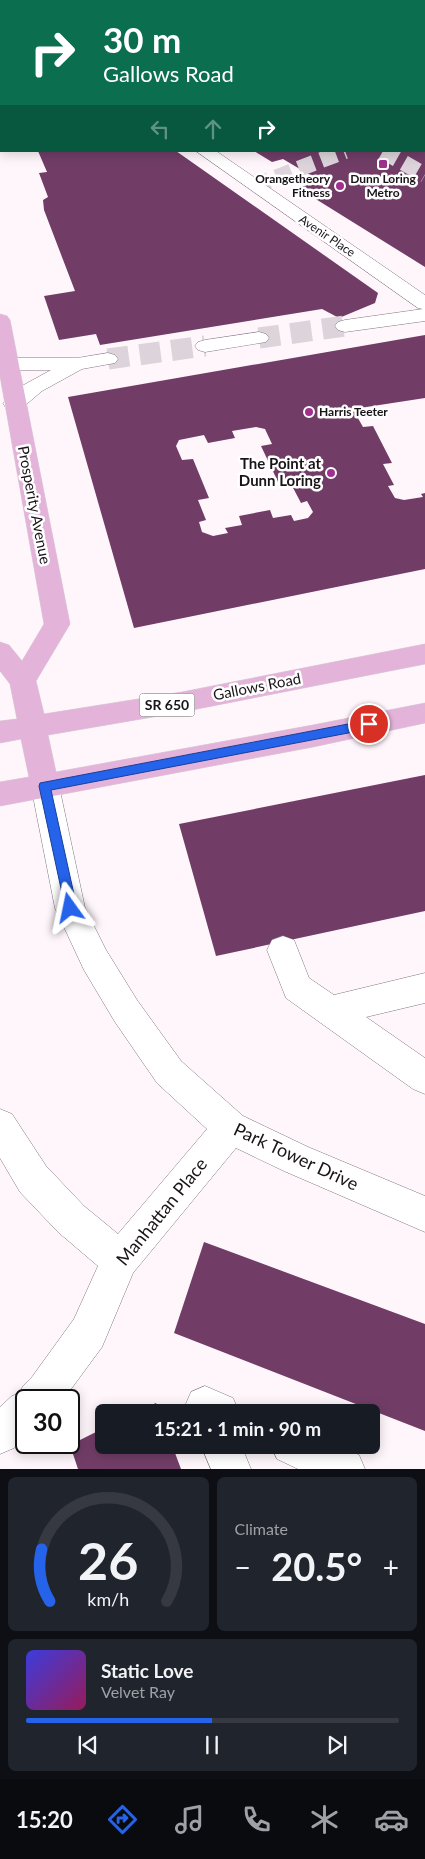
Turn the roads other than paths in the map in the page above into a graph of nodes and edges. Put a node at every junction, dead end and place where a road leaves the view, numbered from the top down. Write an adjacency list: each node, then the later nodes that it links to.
1 (205, 152): 2 (street, Avenir Place)
2 (425, 304)
3 (425, 315): 5 (street)
4 (0, 320): 9 (main road, Prosperity Avenue)
5 (345, 326)
6 (259, 338): 7 (street)
7 (205, 346)
8 (108, 359): 10 (street)
9 (10, 364): 10 (street); 11 (main road, Prosperity Avenue)
10 (77, 364): 11 (street)
11 (14, 403): 13 (main road, Prosperity Avenue)
12 (0, 421): 13 (main road)
13 (30, 486): 16 (main road, Prosperity Avenue)
14 (0, 652): 16 (main road)
15 (425, 654): 18 (main road, Gallows Road / SR 650)
16 (23, 681): 18 (main road)
17 (425, 713): 20 (main road)
18 (33, 726): 19 (main road, Gallows Road / SR 650); 20 (main road)
19 (0, 732)
20 (45, 786): 21 (main road); 27 (street, Park Tower Drive)
21 (0, 794)
22 (283, 950): 24 (street)
23 (425, 988): 24 (street)
24 (330, 1011): 25 (street)
25 (425, 1078)
26 (0, 1126): 29 (street)
27 (230, 1128): 28 (street, Park Tower Drive); 29 (street, Manhattan Place)
28 (425, 1214)
29 (120, 1260): 30 (street, Manhattan Place)
30 (48, 1389)
31 (15, 1420): 32 (street)
32 (0, 1434)
33 (225, 1454): 35 (street)
34 (311, 1454): 36 (street)
35 (231, 1469)
36 (345, 1469)

